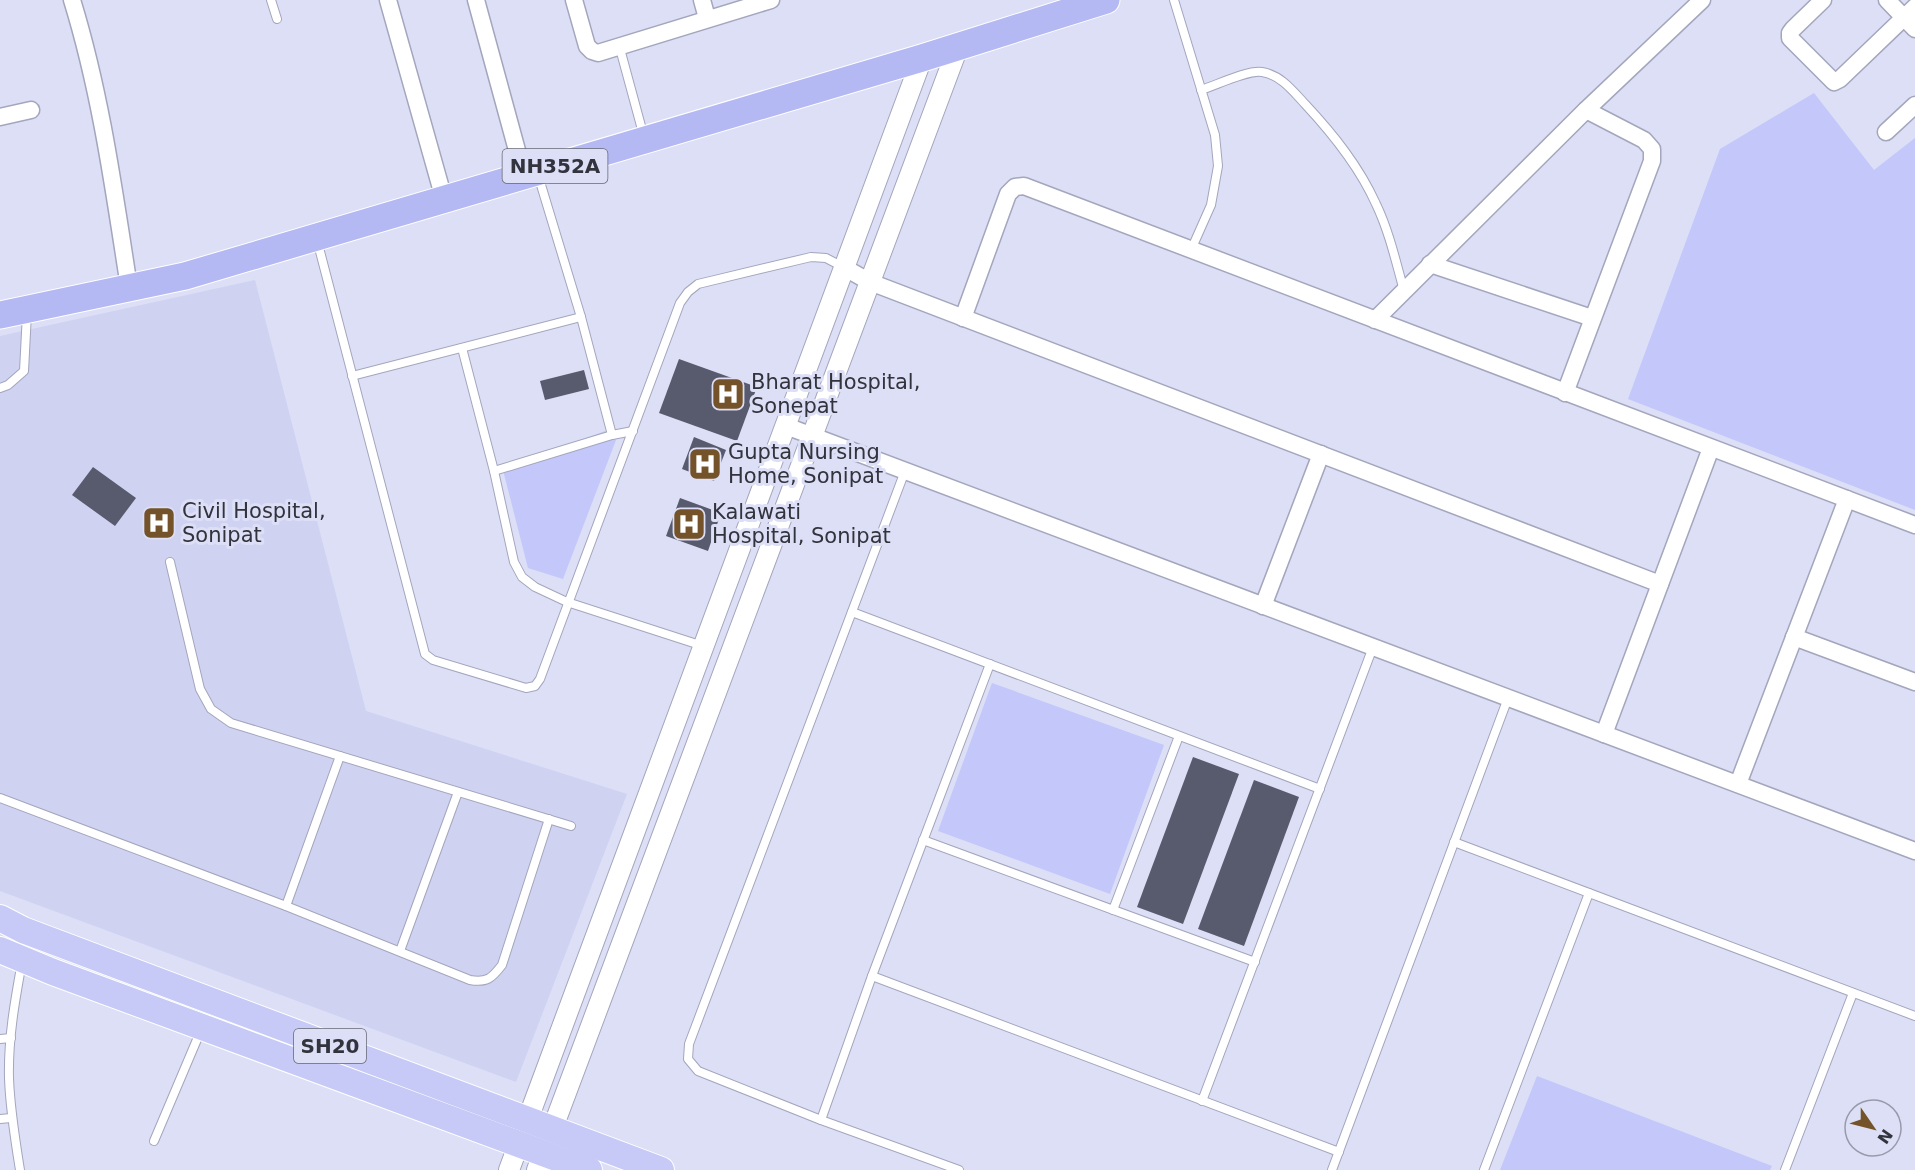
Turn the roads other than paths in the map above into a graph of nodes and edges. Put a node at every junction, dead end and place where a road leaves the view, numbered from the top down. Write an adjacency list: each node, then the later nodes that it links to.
1 (72, 0): 33 (street)
2 (271, 0): 15 (lane)
3 (388, 0): 27 (street)
4 (476, 0): 26 (street)
5 (574, 0): 16 (street)
6 (702, 0): 13 (street)
7 (771, 0): 13 (street)
8 (1174, 0): 19 (lane)
9 (1702, 0): 22 (street)
10 (1823, 0): 14 (street)
11 (1887, 0): 14 (street)
12 (1090, 2): 17 (highway, NH352A)
13 (707, 18): 16 (street)
14 (1911, 18)
15 (277, 19)
16 (619, 45): 25 (lane)
17 (958, 47): 18 (highway, NH352A); 32 (street)
18 (922, 58): 25 (highway, NH352A); 31 (street)
19 (1201, 90): 29 (lane); 34 (lane)
20 (1915, 105): 24 (street)
21 (31, 110): 23 (street)
22 (1586, 110): 30 (street); 39 (street)
23 (0, 117)
24 (1886, 132)
25 (644, 140): 26 (highway, NH352A)
26 (530, 174): 27 (highway, NH352A); 37 (lane)
27 (444, 199): 28 (highway, NH352A)
28 (316, 237): 33 (highway, NH352A); 42 (lane)
29 (1190, 250): 38 (street); 40 (street)
30 (1430, 264): 34 (street); 39 (street)
31 (844, 268): 32 (street); 45 (street); 46 (lane)
32 (870, 282): 38 (street); 48 (street)
33 (129, 287): 35 (highway, NH352A)
34 (1404, 291): 40 (street)
35 (27, 309): 36 (highway, NH352A); 43 (lane)
36 (0, 315)
37 (581, 317): 41 (lane); 47 (lane)
38 (963, 318): 50 (street)
39 (1592, 318): 44 (street)
40 (1375, 320): 44 (street)
41 (462, 348): 42 (lane); 51 (lane)
42 (352, 376): 57 (lane)
43 (0, 388)
44 (1565, 393): 49 (street)
45 (786, 426): 48 (street); 61 (street)
46 (633, 431): 47 (lane); 57 (lane)
47 (612, 435): 51 (lane)
48 (812, 436): 52 (street); 95 (street)
49 (1711, 448): 53 (street); 56 (street)
50 (1321, 454): 56 (street); 58 (street)
51 (494, 471): 57 (lane)
52 (905, 471): 58 (street); 59 (lane)
53 (1847, 500): 54 (street); 60 (street)
54 (1915, 525)
55 (170, 562): 68 (lane)
56 (1660, 584): 66 (street)
57 (567, 602): 61 (lane)
58 (1263, 606): 62 (street)
59 (852, 612): 63 (lane); 94 (lane)
60 (1794, 638): 64 (street); 69 (street)
61 (704, 647): 96 (street)
62 (1373, 647): 65 (street); 70 (lane)
63 (990, 664): 67 (lane); 75 (lane)
64 (1915, 682)
65 (1508, 698): 66 (street); 76 (lane)
66 (1604, 734): 69 (street)
67 (1179, 736): 70 (lane); 80 (lane)
68 (340, 756): 71 (lane); 79 (lane)
69 (1738, 784): 77 (street)
70 (1320, 789): 84 (lane)
71 (458, 792): 73 (lane); 82 (lane)
72 (0, 798): 79 (lane)
73 (549, 819): 74 (lane); 82 (lane)
74 (571, 826)
75 (924, 840): 80 (lane); 85 (lane)
76 (1454, 842): 78 (lane); 98 (lane)
77 (1915, 851)
78 (1589, 893): 86 (lane); 106 (lane)
79 (286, 906): 82 (lane)
80 (1113, 910): 84 (lane)
81 (0, 918): 96 (main road, SH20)
82 (400, 951)
83 (11, 954): 88 (main road, SH20); 90 (lane)
84 (1255, 962): 91 (lane)
85 (872, 976): 91 (lane); 94 (lane)
86 (1854, 993): 87 (lane); 107 (lane)
87 (1915, 1016)
88 (203, 1027): 96 (main road, SH20); 97 (lane)
89 (0, 1038): 90 (lane)
90 (11, 1038): 92 (lane)
91 (1202, 1101): 98 (lane)
92 (11, 1118): 93 (lane); 100 (lane)
93 (0, 1119)
94 (821, 1120): 104 (lane)
95 (552, 1129): 96 (main road, SH20); 99 (street); 103 (main road, SH20)
96 (523, 1132): 99 (main road, SH20); 101 (street)
97 (154, 1141)
98 (1339, 1152): 105 (lane)
99 (541, 1162): 102 (main road, SH20)
100 (20, 1170)
101 (509, 1170)
102 (589, 1170)
103 (661, 1170)
104 (959, 1170)
105 (1332, 1170)
106 (1484, 1170)
107 (1785, 1170)

